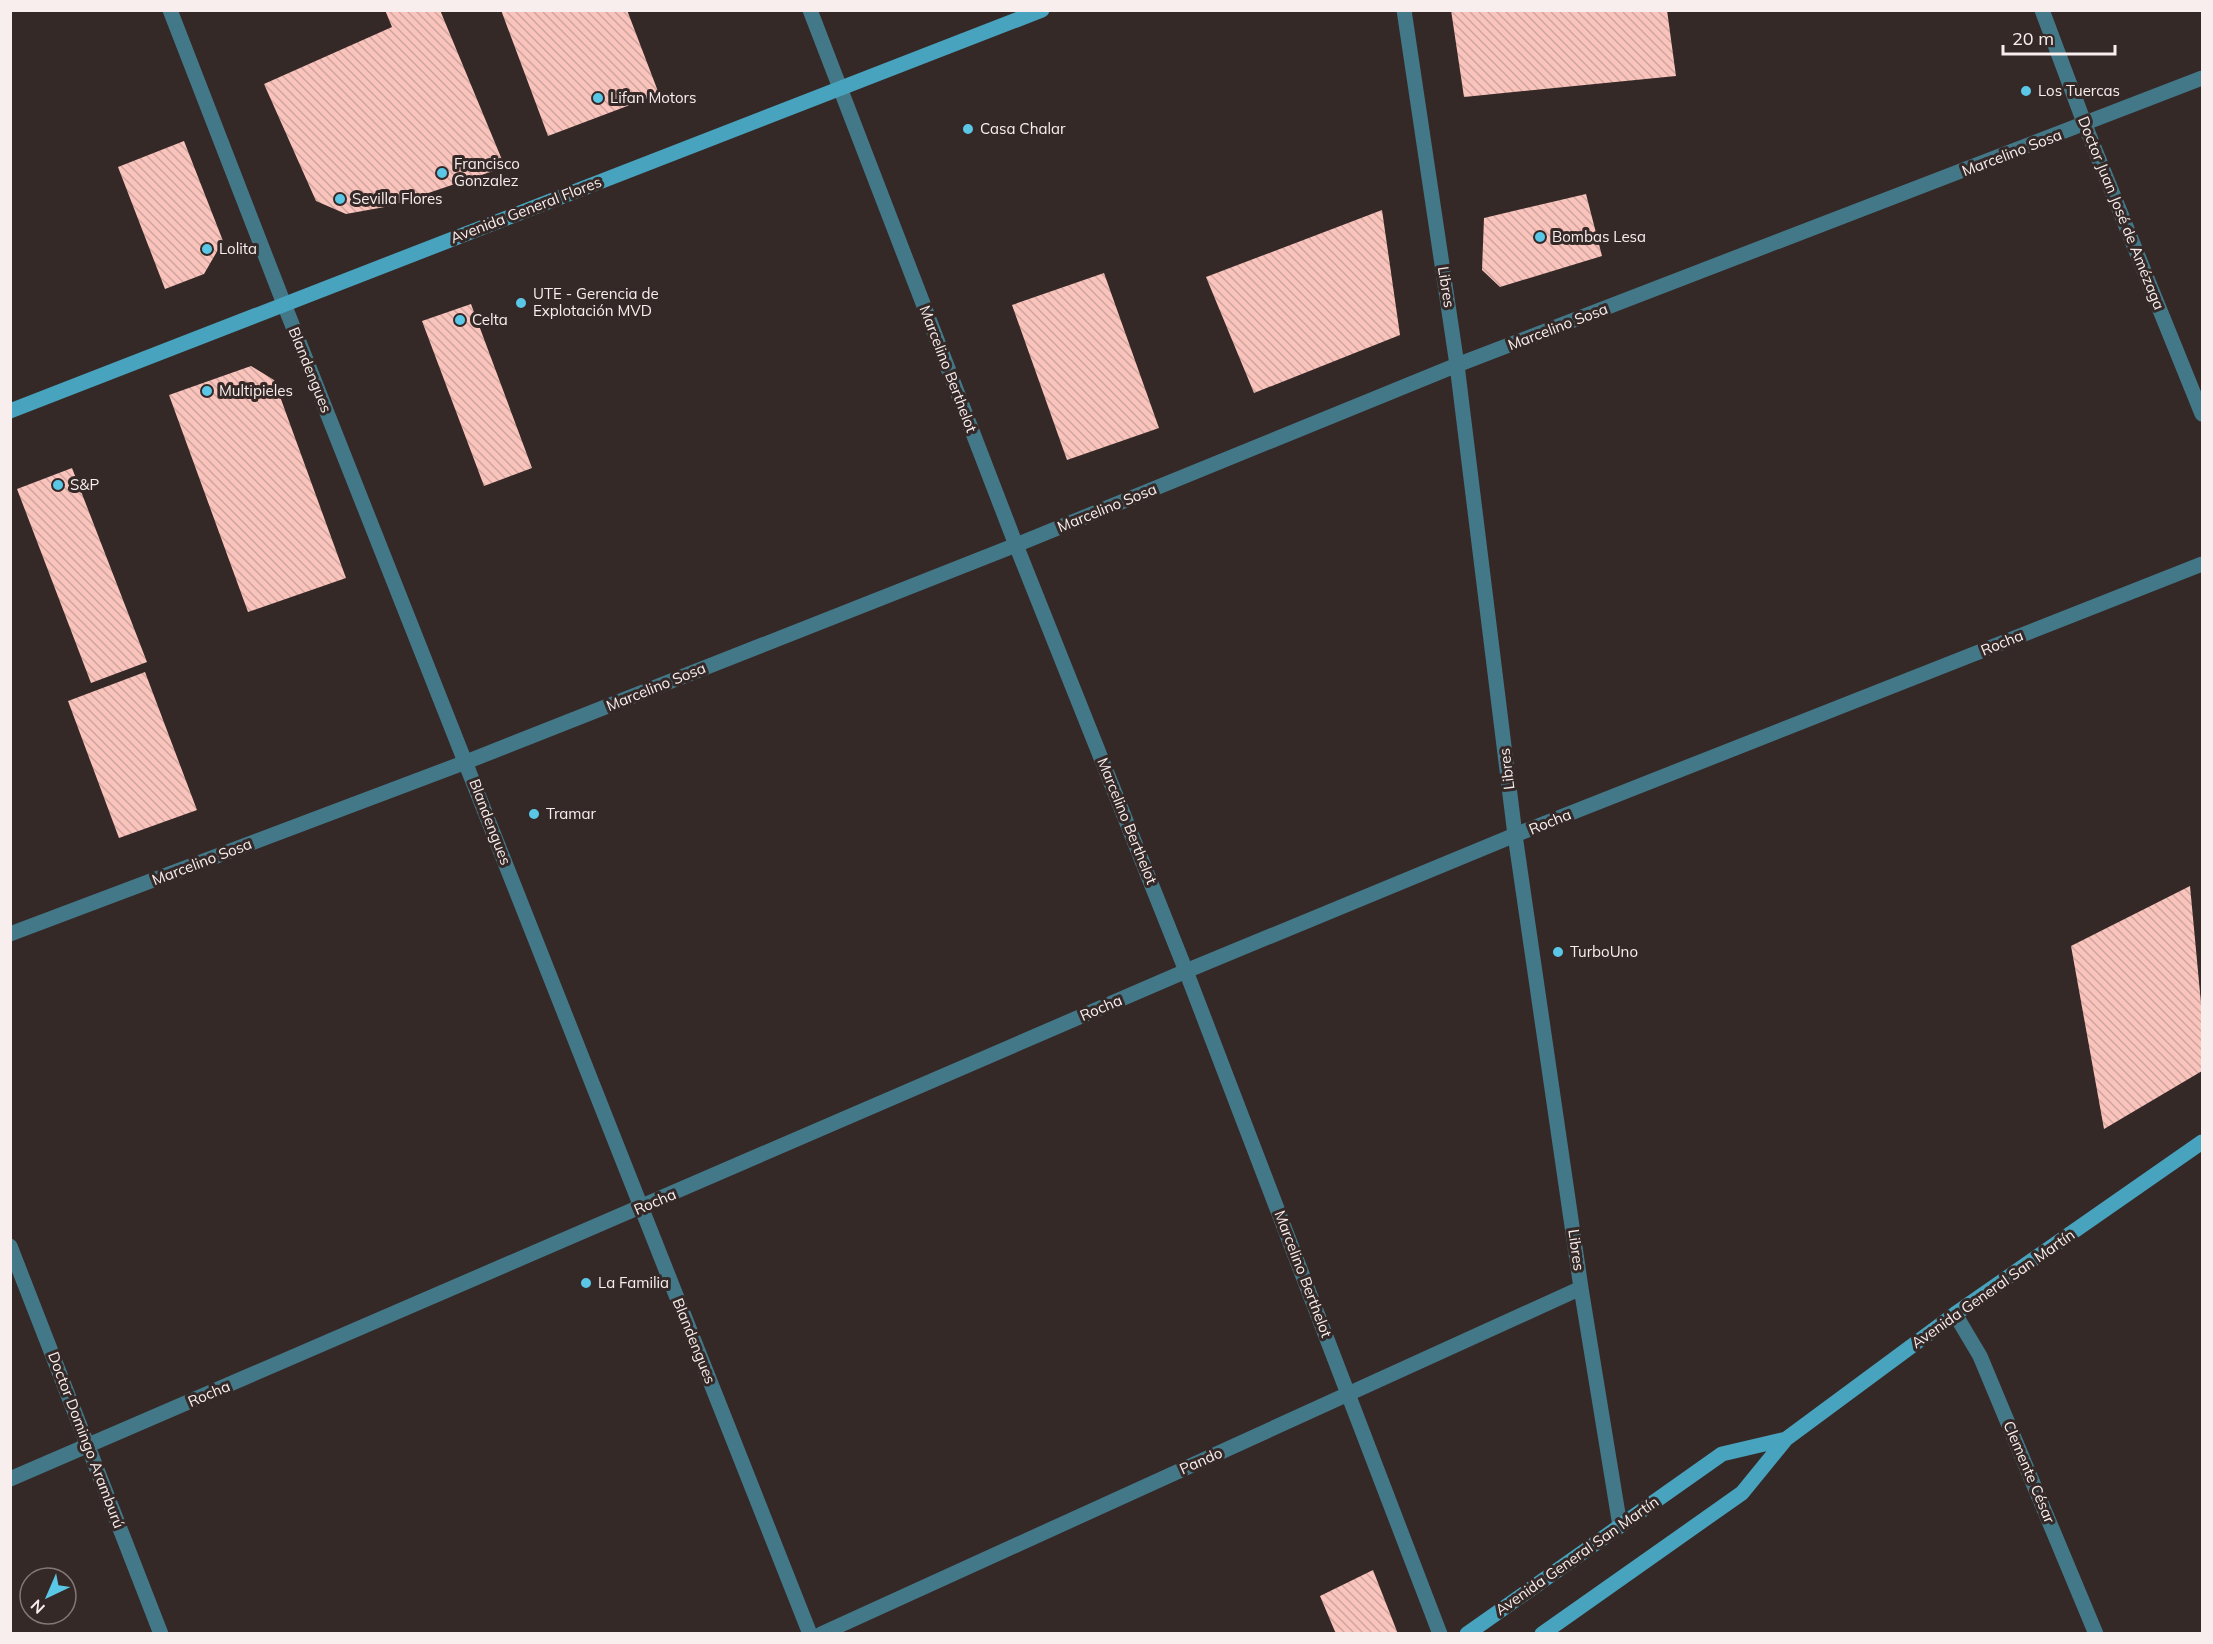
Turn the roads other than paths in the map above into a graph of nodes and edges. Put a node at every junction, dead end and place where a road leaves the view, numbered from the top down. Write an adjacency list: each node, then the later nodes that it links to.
1 (170, 10): 9 (street, Blandengues)
2 (810, 10): 7 (street, Marcelino Berthelot)
3 (1042, 10): 7 (main road, Avenida General Flores)
4 (1404, 10): 10 (street, Libres)
5 (2042, 10): 8 (street, Doctor Juan José de Amézaga)
6 (2202, 78): 8 (street, Marcelino Sosa)
7 (840, 88): 9 (main road, Avenida General Flores); 13 (street, Marcelino Berthelot)
8 (2085, 125): 10 (street, Marcelino Sosa); 12 (street, Doctor Juan José de Amézaga)
9 (284, 304): 11 (main road, Avenida General Flores); 15 (street, Blandengues)
10 (1457, 365): 13 (street, Marcelino Sosa); 16 (street, Libres)
11 (10, 411)
12 (2202, 414)
13 (1016, 545): 15 (street, Marcelino Sosa); 18 (street, Marcelino Berthelot)
14 (2202, 564): 16 (street, Rocha)
15 (466, 762): 17 (street, Marcelino Sosa); 20 (street, Blandengues)
16 (1515, 835): 18 (street, Rocha); 22 (street, Libres)
17 (10, 934)
18 (1186, 971): 20 (street, Rocha); 24 (street, Marcelino Berthelot)
19 (2202, 1142): 23 (main road, Avenida General San Martín)
20 (642, 1208): 26 (street, Rocha); 33 (street, Blandengues)
21 (10, 1246): 26 (street, Doctor Domingo Aramburú)
22 (1581, 1288): 24 (street, Pando); 28 (street, Libres)
23 (1955, 1314): 25 (main road, Avenida General San Martín); 30 (street, Clemente César)
24 (1349, 1394): 34 (street, Pando); 35 (street, Marcelino Berthelot)
25 (1786, 1439): 28 (main road, Avenida General San Martín); 29 (main road, Avenida General San Martín)
26 (89, 1446): 27 (street, Rocha); 32 (street, Doctor Domingo Aramburú)
27 (10, 1479)
28 (1620, 1527): 31 (main road, Avenida General San Martín)
29 (1556, 1628): 36 (main road, Avenida General San Martín)
30 (2091, 1629)
31 (1475, 1631)
32 (161, 1634)
33 (810, 1634)
34 (821, 1634)
35 (1440, 1634)
36 (1542, 1634)

